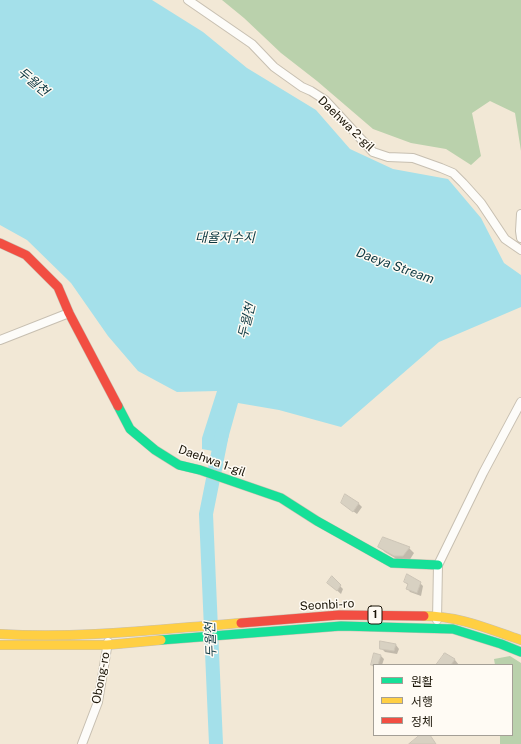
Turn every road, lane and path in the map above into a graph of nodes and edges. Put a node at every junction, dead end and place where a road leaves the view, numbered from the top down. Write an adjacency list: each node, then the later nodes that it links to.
1 (188, 0): 5 (street, Daehwa 2-gil)
2 (521, 214): 3 (street)
3 (521, 238)
4 (0, 242): 6 (main road, Daehwa 1-gil)
5 (521, 250)
6 (69, 313): 7 (street); 9 (main road, Daehwa 1-gil)
7 (0, 340)
8 (521, 402): 9 (street)
9 (438, 565): 10 (street)
10 (438, 616): 11 (street); 12 (main road, Seonbi-ro / 1); 14 (main road, Seonbi-ro / 1)
11 (436, 628): 16 (main road, Seonbi-ro / 1); 17 (main road, Seonbi-ro / 1)
12 (109, 633): 13 (main road, 1); 16 (street, Obong-ro)
13 (0, 634)
14 (521, 640)
15 (0, 645): 16 (main road, 1)
16 (107, 645): 18 (street, Obong-ro)
17 (521, 652)
18 (82, 744)

